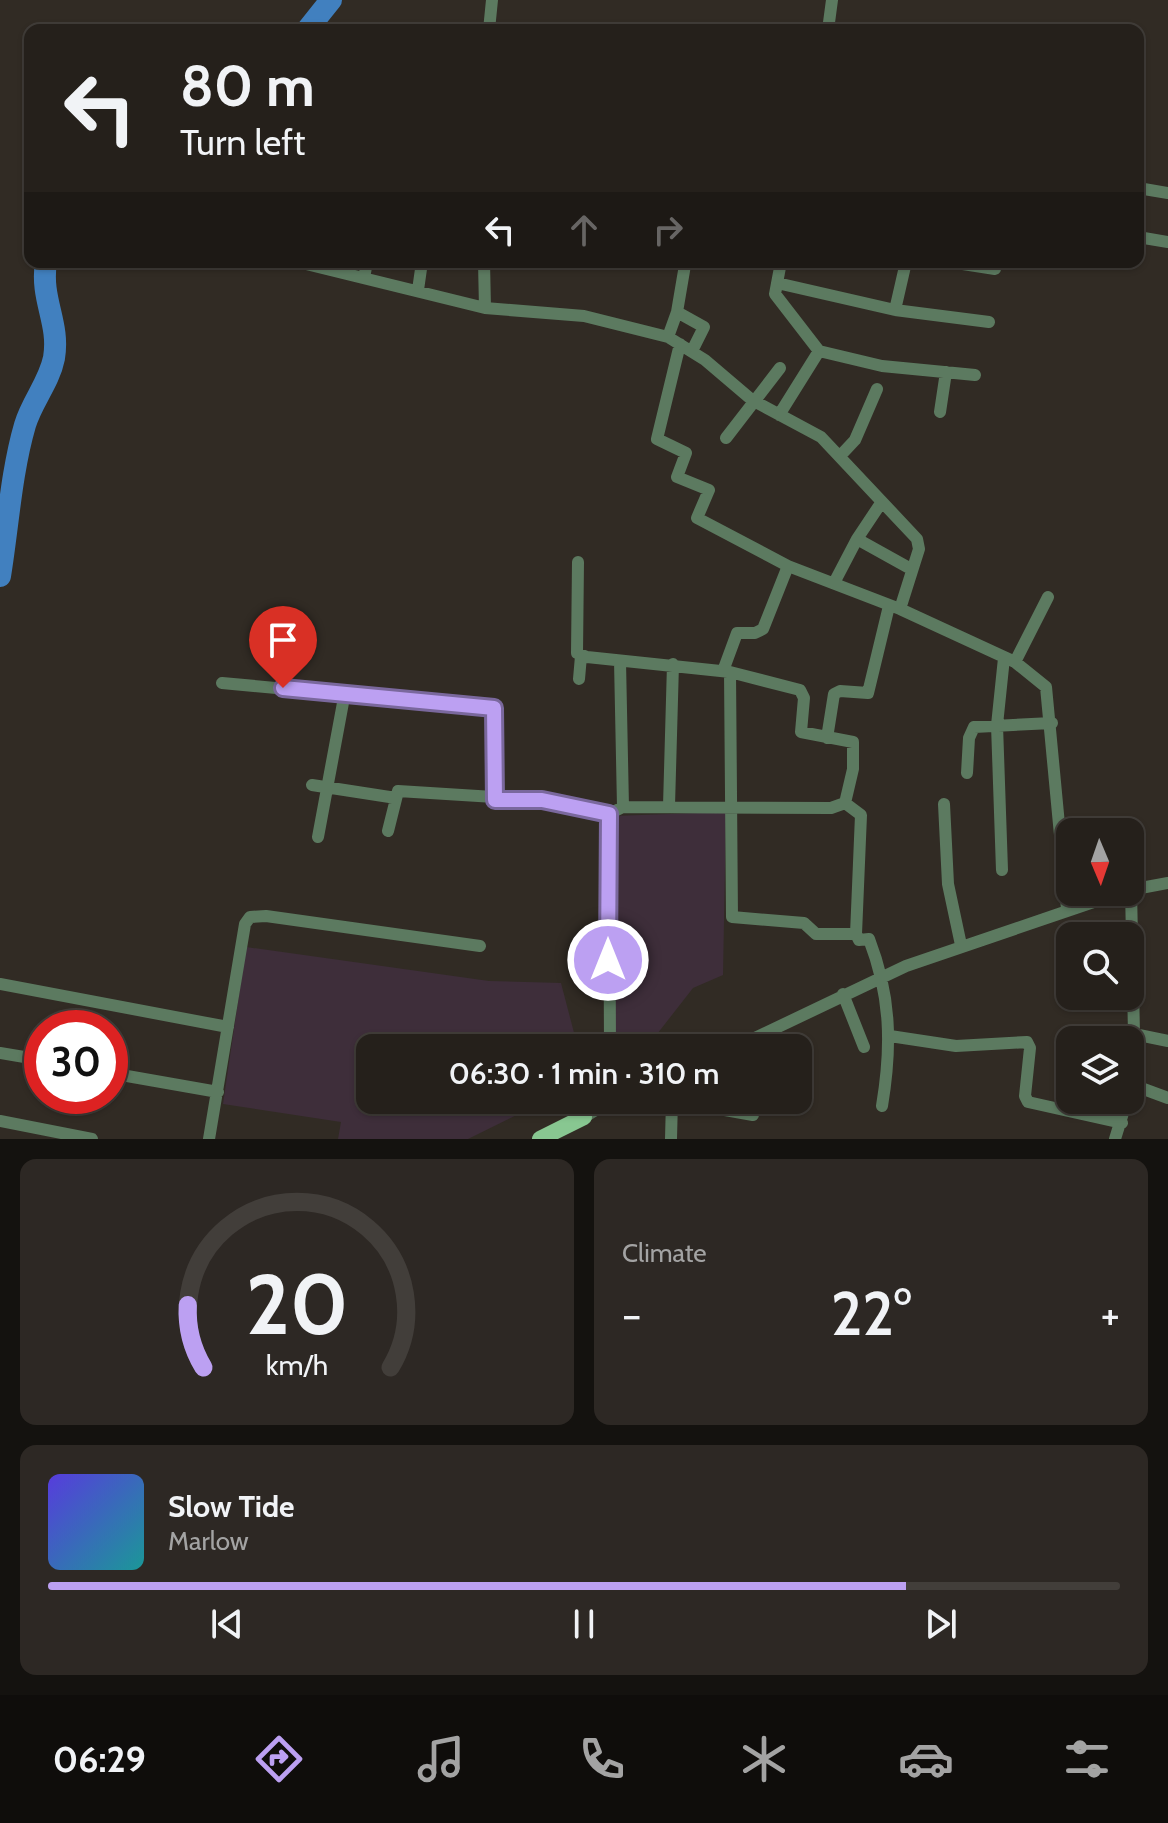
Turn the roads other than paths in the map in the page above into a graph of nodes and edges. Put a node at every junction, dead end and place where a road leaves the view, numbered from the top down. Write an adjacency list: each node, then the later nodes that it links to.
1 (492, 0): 3 (street)
2 (832, 0): 4 (street)
3 (490, 24)
4 (829, 24)
5 (1144, 189): 6 (street)
6 (1168, 193)
7 (1144, 238): 8 (street)
8 (1168, 242)
9 (330, 268): 16 (street)
10 (366, 268): 16 (street)
11 (421, 268): 18 (street)
12 (484, 268): 19 (street)
13 (684, 268): 21 (street)
14 (780, 268): 17 (street)
15 (905, 268): 20 (street)
16 (364, 278): 18 (street)
17 (777, 283): 20 (street); 25 (street)
18 (418, 290): 19 (street)
19 (485, 308): 23 (street)
20 (895, 310): 22 (street)
21 (677, 312): 23 (street); 24 (street)
22 (989, 322)
23 (674, 340): 24 (street); 38 (street)
24 (692, 351): 30 (street)
25 (819, 351): 27 (street); 32 (street)
26 (780, 368): 30 (street)
27 (946, 372): 28 (street); 31 (street)
28 (975, 375)
29 (877, 389): 34 (street)
30 (752, 400): 32 (street); 33 (street)
31 (940, 412)
32 (779, 415): 34 (street)
33 (726, 438)
34 (840, 456): 35 (street)
35 (881, 503): 36 (street); 39 (street)
36 (857, 539): 39 (street); 40 (street)
37 (578, 562): 43 (street)
38 (788, 566): 40 (street); 47 (street)
39 (911, 569): 42 (street)
40 (834, 583): 42 (street)
41 (1048, 597): 44 (street)
42 (894, 608): 44 (street); 53 (street)
43 (581, 656): 45 (street); 48 (street)
44 (1010, 660): 51 (street); 52 (street)
45 (620, 661): 46 (street); 62 (street)
46 (673, 664): 47 (street); 61 (street)
47 (727, 672): 53 (street); 63 (street)
48 (579, 679)
49 (222, 683): 50 (street)
50 (345, 692): 56 (street); 58 (street)
51 (1052, 723): 52 (street); 72 (street)
52 (997, 725): 54 (street); 67 (street)
53 (827, 738): 59 (street)
54 (967, 773)
55 (312, 785): 56 (street)
56 (327, 788): 57 (street); 66 (street)
57 (396, 798): 58 (street); 65 (street)
58 (495, 800): 64 (street)
59 (845, 803): 63 (street); 73 (street)
60 (944, 804): 74 (street)
61 (669, 806): 62 (street); 63 (street)
62 (623, 807): 64 (street)
63 (732, 807): 73 (street)
64 (609, 814): 81 (street)
65 (388, 831)
66 (318, 837)
67 (1002, 870)
68 (1168, 883): 69 (street)
69 (1144, 888)
70 (1077, 906): 72 (street)
71 (1129, 906): 79 (street)
72 (1067, 909): 74 (street)
73 (856, 934): 76 (street)
74 (961, 945): 76 (street)
75 (480, 946): 80 (street)
76 (884, 977): 78 (street); 83 (street)
77 (0, 984): 80 (street)
78 (843, 994): 82 (street); 86 (street)
79 (1134, 1026)
80 (228, 1027): 91 (street)
81 (609, 1034)
82 (762, 1034)
83 (890, 1036): 93 (street); 101 (street)
84 (1144, 1036): 85 (street)
85 (1168, 1041)
86 (864, 1047)
87 (0, 1053): 88 (street)
88 (24, 1057)
89 (128, 1076): 91 (street)
90 (1144, 1090): 92 (street)
91 (218, 1092): 103 (street)
92 (1168, 1098)
93 (882, 1106)
94 (589, 1114): 99 (street)
95 (672, 1114): 106 (street)
96 (747, 1114): 98 (street)
97 (1124, 1114): 101 (street)
98 (753, 1115)
99 (584, 1117): 104 (main road); 105 (main road)
100 (0, 1121): 102 (street)
101 (1122, 1123): 107 (street)
102 (92, 1139)
103 (209, 1139)
104 (540, 1139)
105 (548, 1139)
106 (671, 1139)
107 (1115, 1139)

